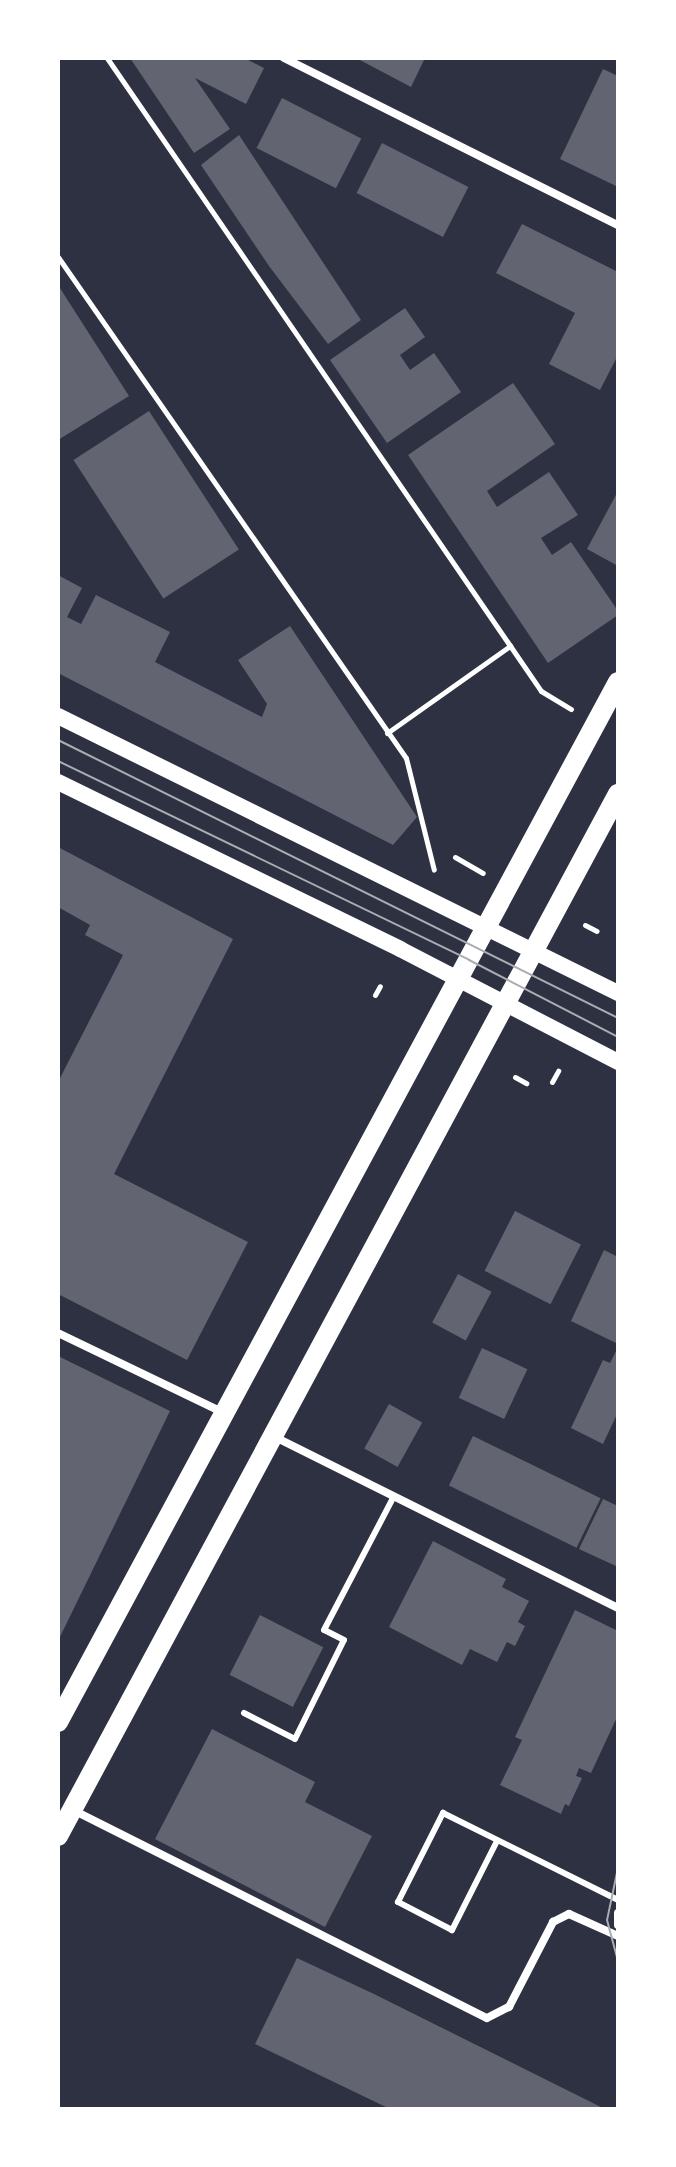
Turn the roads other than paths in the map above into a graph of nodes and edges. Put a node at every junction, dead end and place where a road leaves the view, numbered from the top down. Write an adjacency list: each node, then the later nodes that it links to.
1 (284, 58): 2 (street)
2 (618, 225)
3 (618, 682): 7 (main road)
4 (58, 716): 7 (main road)
5 (58, 782): 9 (main road)
6 (618, 794): 8 (main road)
7 (487, 927): 8 (main road); 9 (main road)
8 (534, 950): 10 (main road); 11 (main road)
9 (459, 979): 11 (main road); 14 (main road)
10 (618, 993)
11 (507, 1004): 12 (main road); 15 (main road)
12 (618, 1062)
13 (58, 1333): 14 (street)
14 (225, 1414): 19 (main road)
15 (275, 1437): 16 (street); 20 (main road)
16 (394, 1496): 17 (street); 18 (lane)
17 (618, 1608)
18 (244, 1713)
19 (58, 1722)
20 (72, 1809): 21 (main road); 26 (street)
21 (58, 1836)
22 (497, 1841): 22 (lane); 23 (lane)
23 (618, 1900)
24 (618, 1913): 25 (street)
25 (618, 1925)
26 (618, 1936)

